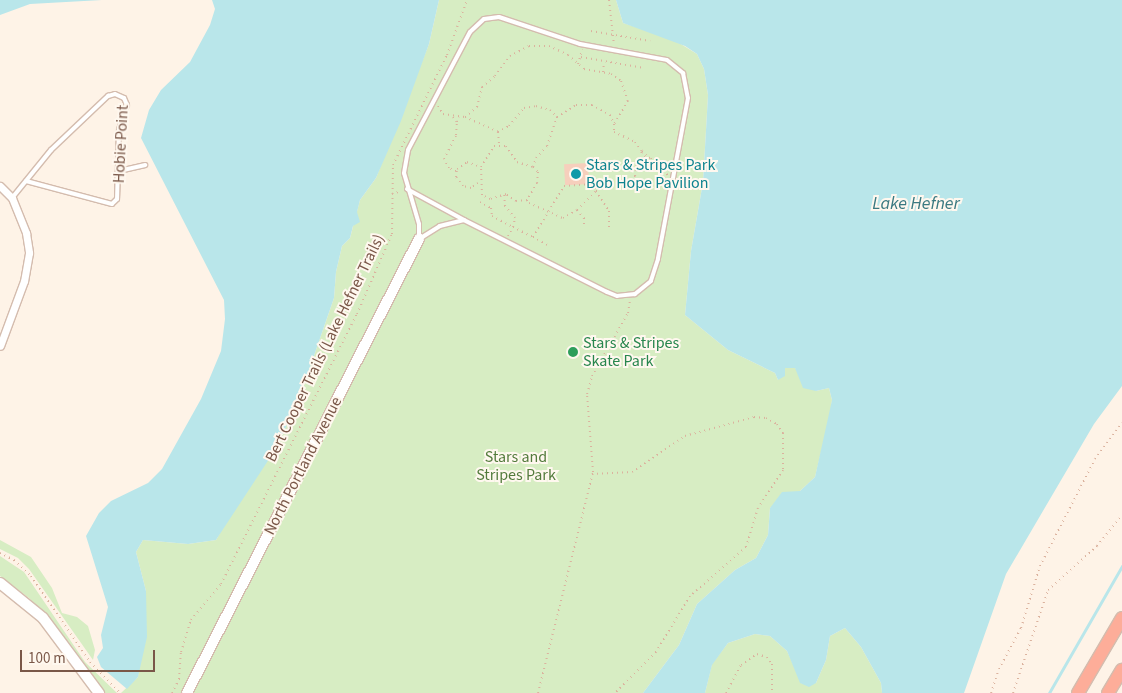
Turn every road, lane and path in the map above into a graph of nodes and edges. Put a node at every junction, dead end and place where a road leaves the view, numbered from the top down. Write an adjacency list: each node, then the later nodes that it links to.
1 (467, 0): 38 (path, Bert Cooper Trails (Lake Hefner Trails))
2 (609, 0): 4 (path)
3 (591, 31): 4 (path)
4 (615, 36): 5 (path)
5 (650, 41)
6 (583, 45): 7 (path); 12 (lane); 31 (lane)
7 (581, 57): 8 (path); 9 (path)
8 (604, 62): 10 (path); 11 (path)
9 (578, 64): 11 (path); 14 (path)
10 (644, 68)
11 (602, 72): 18 (path)
12 (435, 100): 13 (path); 35 (lane)
13 (453, 117): 16 (path); 19 (path)
14 (465, 117): 16 (path); 21 (path)
15 (557, 117): 17 (path); 21 (path); 27 (path)
16 (461, 118): 19 (path)
17 (612, 118): 18 (path); 20 (path)
18 (619, 118): 20 (path)
19 (457, 122): 30 (path)
20 (614, 124): 23 (path)
21 (498, 132): 22 (path)
22 (499, 144): 27 (path); 28 (path)
23 (642, 151): 24 (path); 25 (path)
24 (648, 157): 25 (path); 31 (path)
25 (640, 159): 36 (path)
26 (146, 165): 29 (lane)
27 (533, 167): 40 (path)
28 (481, 168): 30 (path); 33 (path)
29 (120, 171): 32 (lane, Hobie Point); 32 (lane, Hobie Point)
30 (457, 171): 33 (path)
31 (673, 180): 52 (lane)
32 (26, 181): 39 (lane, Hobie Point)
33 (479, 184): 37 (path)
34 (0, 186): 39 (street)
35 (408, 189): 38 (path); 44 (lane); 49 (lane)
36 (596, 190): 42 (path); 43 (path); 47 (path)
37 (504, 193): 40 (path); 45 (path)
38 (392, 194): 63 (path, Bert Cooper Trails (Lake Hefner Trails))
39 (12, 198): 53 (street)
40 (527, 200): 43 (path)
41 (480, 202): 45 (path)
42 (577, 210): 43 (path); 46 (path)
43 (548, 213): 48 (path)
44 (464, 220): 49 (lane); 50 (lane)
45 (513, 227): 48 (path); 50 (path)
46 (584, 227)
47 (609, 228)
48 (533, 238): 51 (path)
49 (419, 239): 64 (street, North Portland Avenue)
50 (506, 241): 52 (lane)
51 (549, 246)
52 (629, 296): 55 (path)
53 (0, 346)
54 (1122, 423): 69 (path)
55 (592, 474): 65 (path); 66 (path)
56 (1122, 515): 70 (path)
57 (0, 553): 62 (path)
58 (0, 584): 61 (street)
59 (1122, 618): 71 (highway)
60 (1122, 670): 72 (highway)
61 (99, 693)
62 (120, 693)
63 (172, 693)
64 (187, 693)
65 (538, 693)
66 (615, 693)
67 (726, 693): 68 (path)
68 (772, 693)
69 (991, 693)
70 (1013, 693)
71 (1078, 693)
72 (1108, 693)

